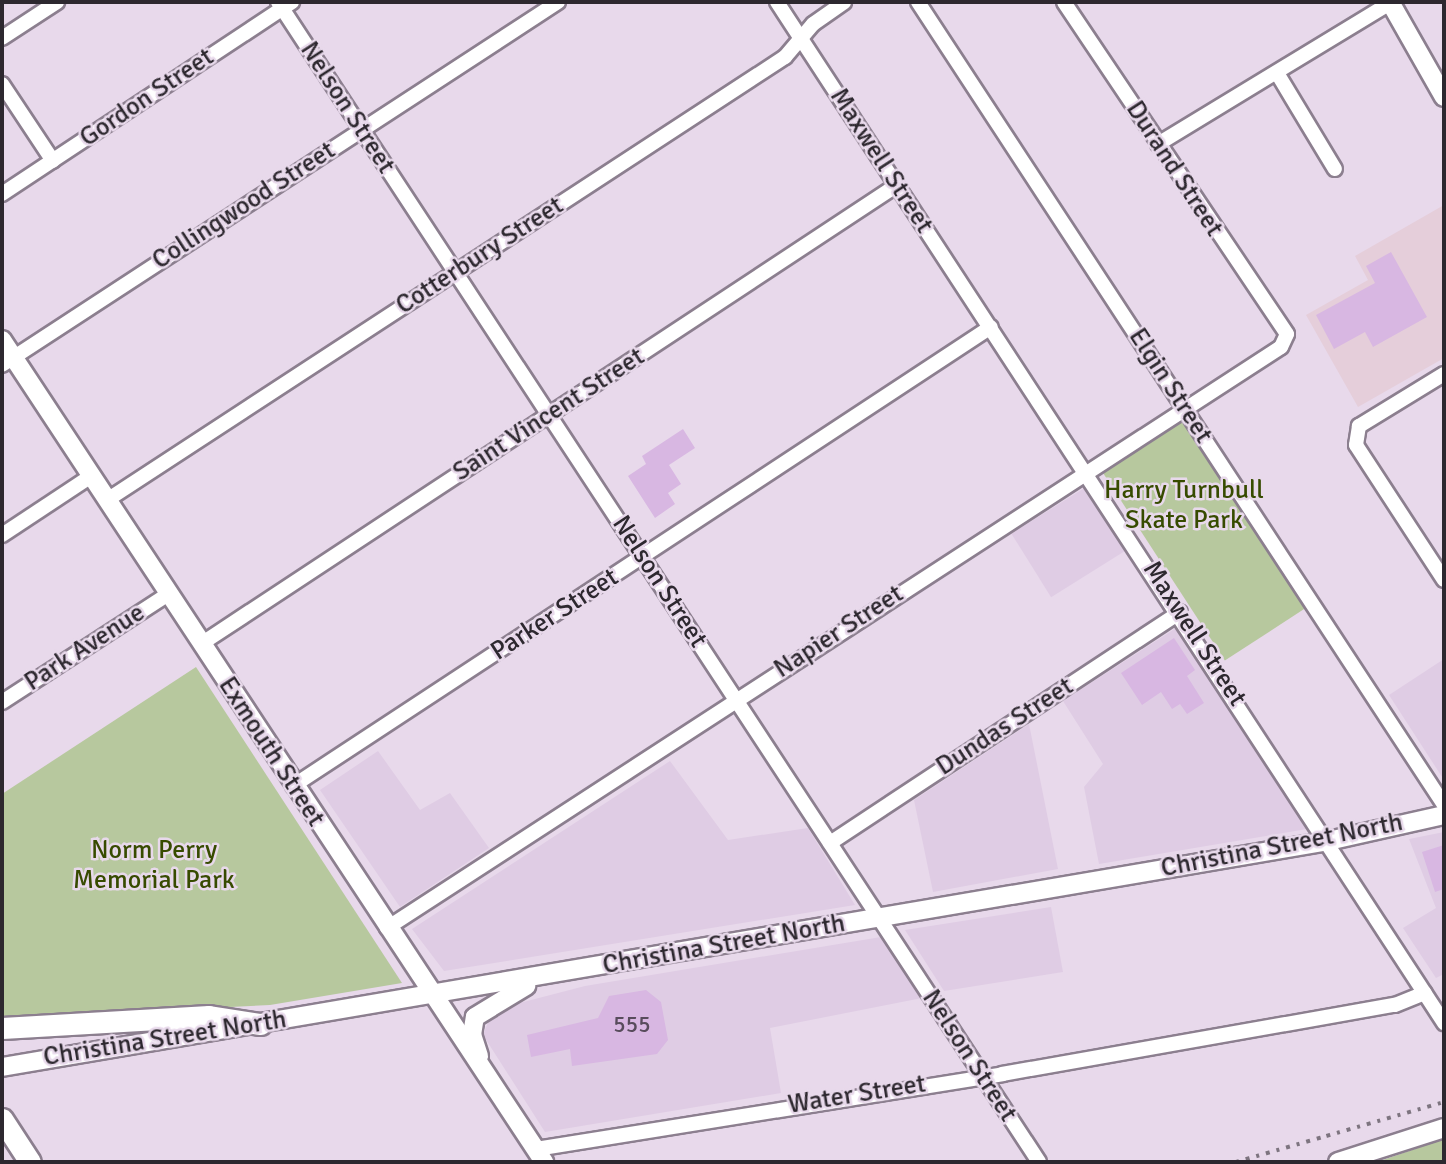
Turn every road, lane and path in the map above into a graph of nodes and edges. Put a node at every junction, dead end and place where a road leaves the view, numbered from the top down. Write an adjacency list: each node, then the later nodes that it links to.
1 (57, 2): 10 (street)
2 (558, 2): 14 (street, Collingwood Street)
3 (777, 2): 9 (street, Maxwell Street)
4 (844, 2): 9 (street, Cotterbury Street)
5 (918, 2): 26 (street, Elgin Street)
6 (1064, 2): 15 (street, Durand Street)
7 (1391, 2): 11 (street); 13 (main road)
8 (284, 4): 14 (street, Nelson Street); 16 (street, Gordon Street)
9 (800, 37): 18 (street, Maxwell Street); 20 (street, Cotterbury Street)
10 (2, 38)
11 (1277, 74): 15 (street); 17 (street)
12 (2, 84): 16 (street)
13 (1444, 97)
14 (361, 130): 20 (street, Nelson Street); 24 (street, Collingwood Street)
15 (1158, 144): 22 (street, Durand Street)
16 (53, 161): 19 (street, Gordon Street)
17 (1335, 169)
18 (897, 185): 21 (street, Maxwell Street); 27 (street, Saint Vincent Street)
19 (2, 194)
20 (456, 272): 27 (street, Nelson Street); 30 (street, Cotterbury Street)
21 (991, 327): 28 (street, Maxwell Street); 32 (street, Parker Street)
22 (1287, 334): 26 (street, Napier Street)
23 (2, 340): 24 (main road, Exmouth Street)
24 (7, 361): 29 (main road, Exmouth Street)
25 (1444, 374): 33 (street)
26 (1184, 407): 28 (street, Napier Street); 40 (street, Elgin Street)
27 (549, 415): 32 (street, Nelson Street); 36 (street, Saint Vincent Street)
28 (1087, 470): 35 (street, Maxwell Street); 37 (street, Napier Street)
29 (91, 476): 30 (main road, Exmouth Street); 31 (street)
30 (107, 500): 34 (main road, Exmouth Street)
31 (2, 535)
32 (643, 557): 37 (street, Nelson Street); 39 (street, Parker Street)
33 (1444, 580)
34 (168, 594): 36 (main road, Exmouth Street); 38 (street, Park Avenue)
35 (1180, 612): 42 (street, Maxwell Street); 43 (street, Dundas Street)
36 (201, 644): 39 (main road, Exmouth Street)
37 (736, 699): 43 (street, Nelson Street); 45 (street, Napier Street)
38 (2, 702)
39 (293, 786): 45 (main road, Exmouth Street)
40 (1444, 805)
41 (1444, 815): 42 (main road, Christina Street North)
42 (1328, 841): 44 (main road, Christina Street North); 47 (street, Maxwell Street)
43 (830, 843): 44 (street, Nelson Street)
44 (880, 917): 46 (main road, Christina Street North); 53 (street, Nelson Street)
45 (387, 928): 48 (main road, Exmouth Street)
46 (549, 976): 48 (main road, Christina Street North); 54 (main road)
47 (1425, 993): 49 (street, Maxwell Street); 53 (street, Water Street)
48 (432, 995): 50 (main road, Christina Street North); 54 (main road, Exmouth Street)
49 (1444, 1023)
50 (260, 1024): 51 (highway); 52 (main road, Christina Street North)
51 (2, 1028)
52 (2, 1067)
53 (980, 1076): 58 (street, Water Street); 61 (street, Nelson Street)
54 (488, 1079): 58 (main road, Exmouth Street)
55 (2, 1119): 60 (highway)
56 (1444, 1128): 62 (main road)
57 (2, 1136): 59 (highway)
58 (540, 1156)
59 (18, 1162)
60 (30, 1162)
61 (1038, 1162)
62 (1338, 1162)

